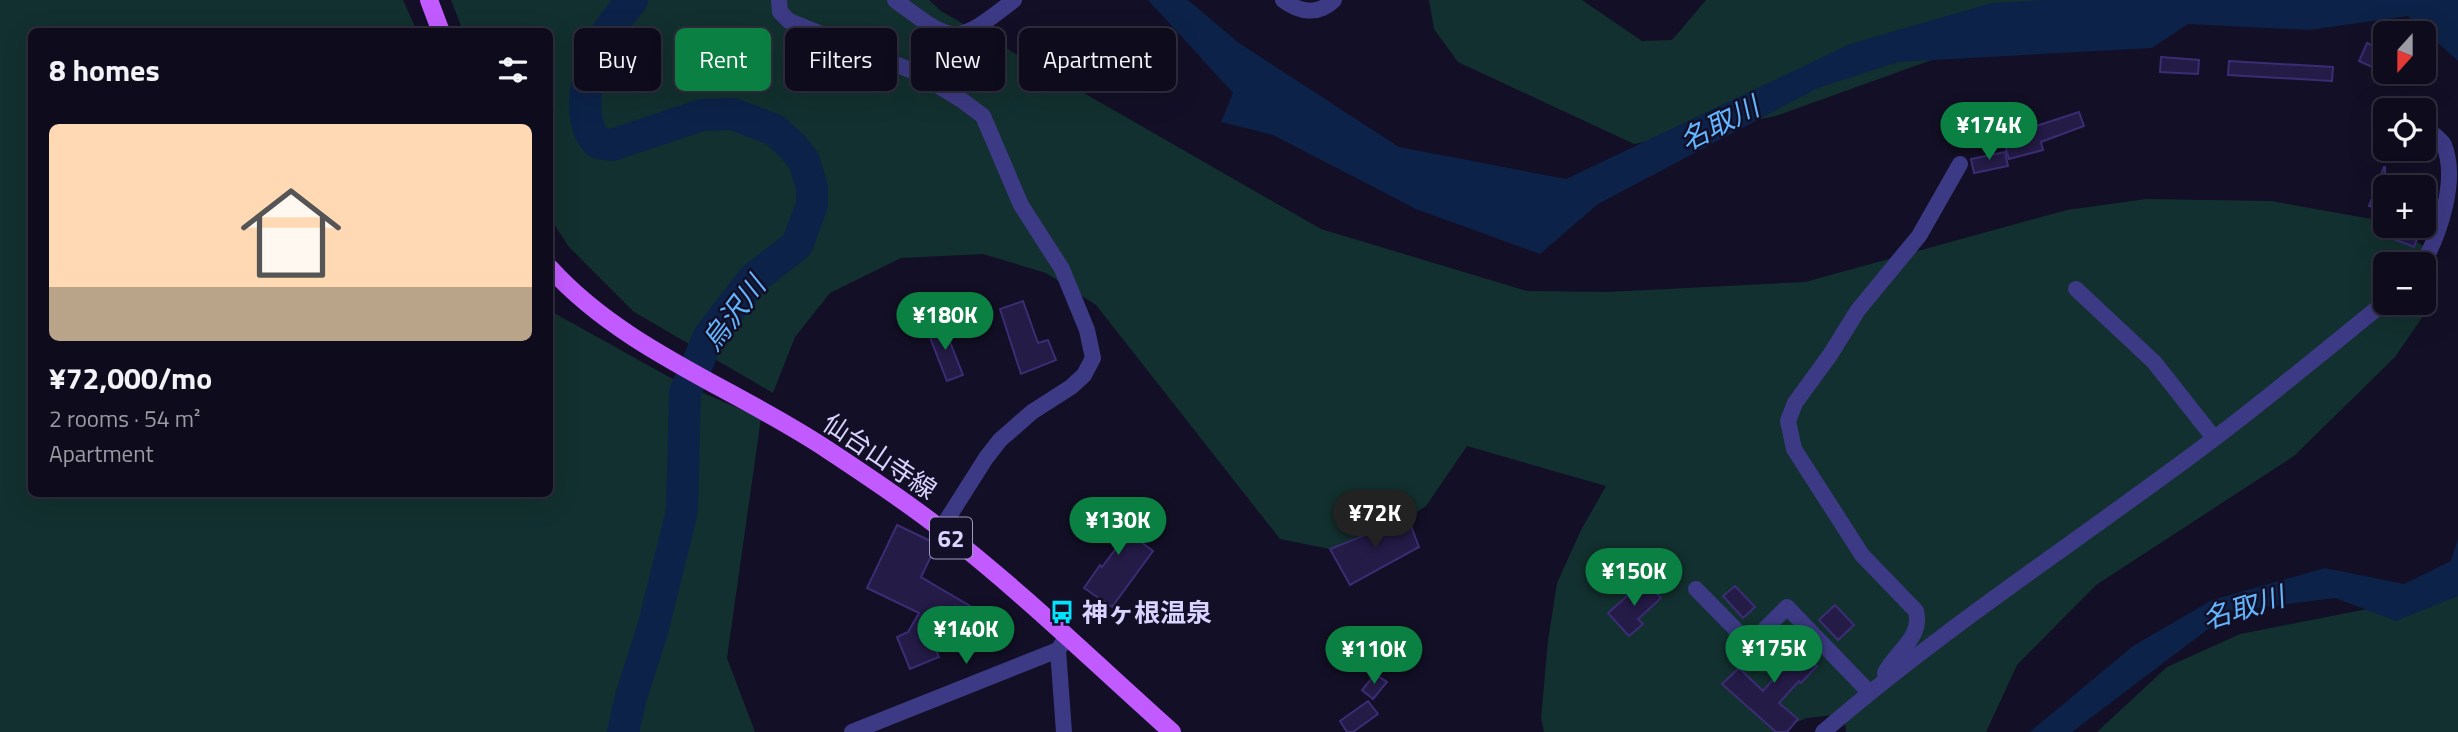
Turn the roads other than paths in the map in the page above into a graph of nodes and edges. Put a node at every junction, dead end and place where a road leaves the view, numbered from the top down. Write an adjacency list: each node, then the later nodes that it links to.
1 (429, 0): 7 (main road)
2 (779, 0): 15 (street)
3 (895, 0): 6 (street)
4 (1283, 0): 5 (street)
5 (1334, 0)
6 (1012, 2)
7 (440, 28)
8 (2436, 137): 10 (street)
9 (1960, 164): 18 (street)
10 (2428, 252)
11 (553, 271): 15 (main road, 仙台山寺線 / 62)
12 (2076, 289): 14 (street)
13 (2373, 312): 14 (street)
14 (2214, 439): 18 (street)
15 (941, 529): 17 (main road, 仙台山寺線 / 62)
16 (1696, 589): 18 (street)
17 (1062, 644): 19 (street); 21 (street); 22 (main road, 仙台山寺線 / 62)
18 (1875, 687): 23 (street)
19 (890, 725): 20 (street)
20 (852, 732)
21 (1064, 732)
22 (1172, 732)
23 (1823, 732)

